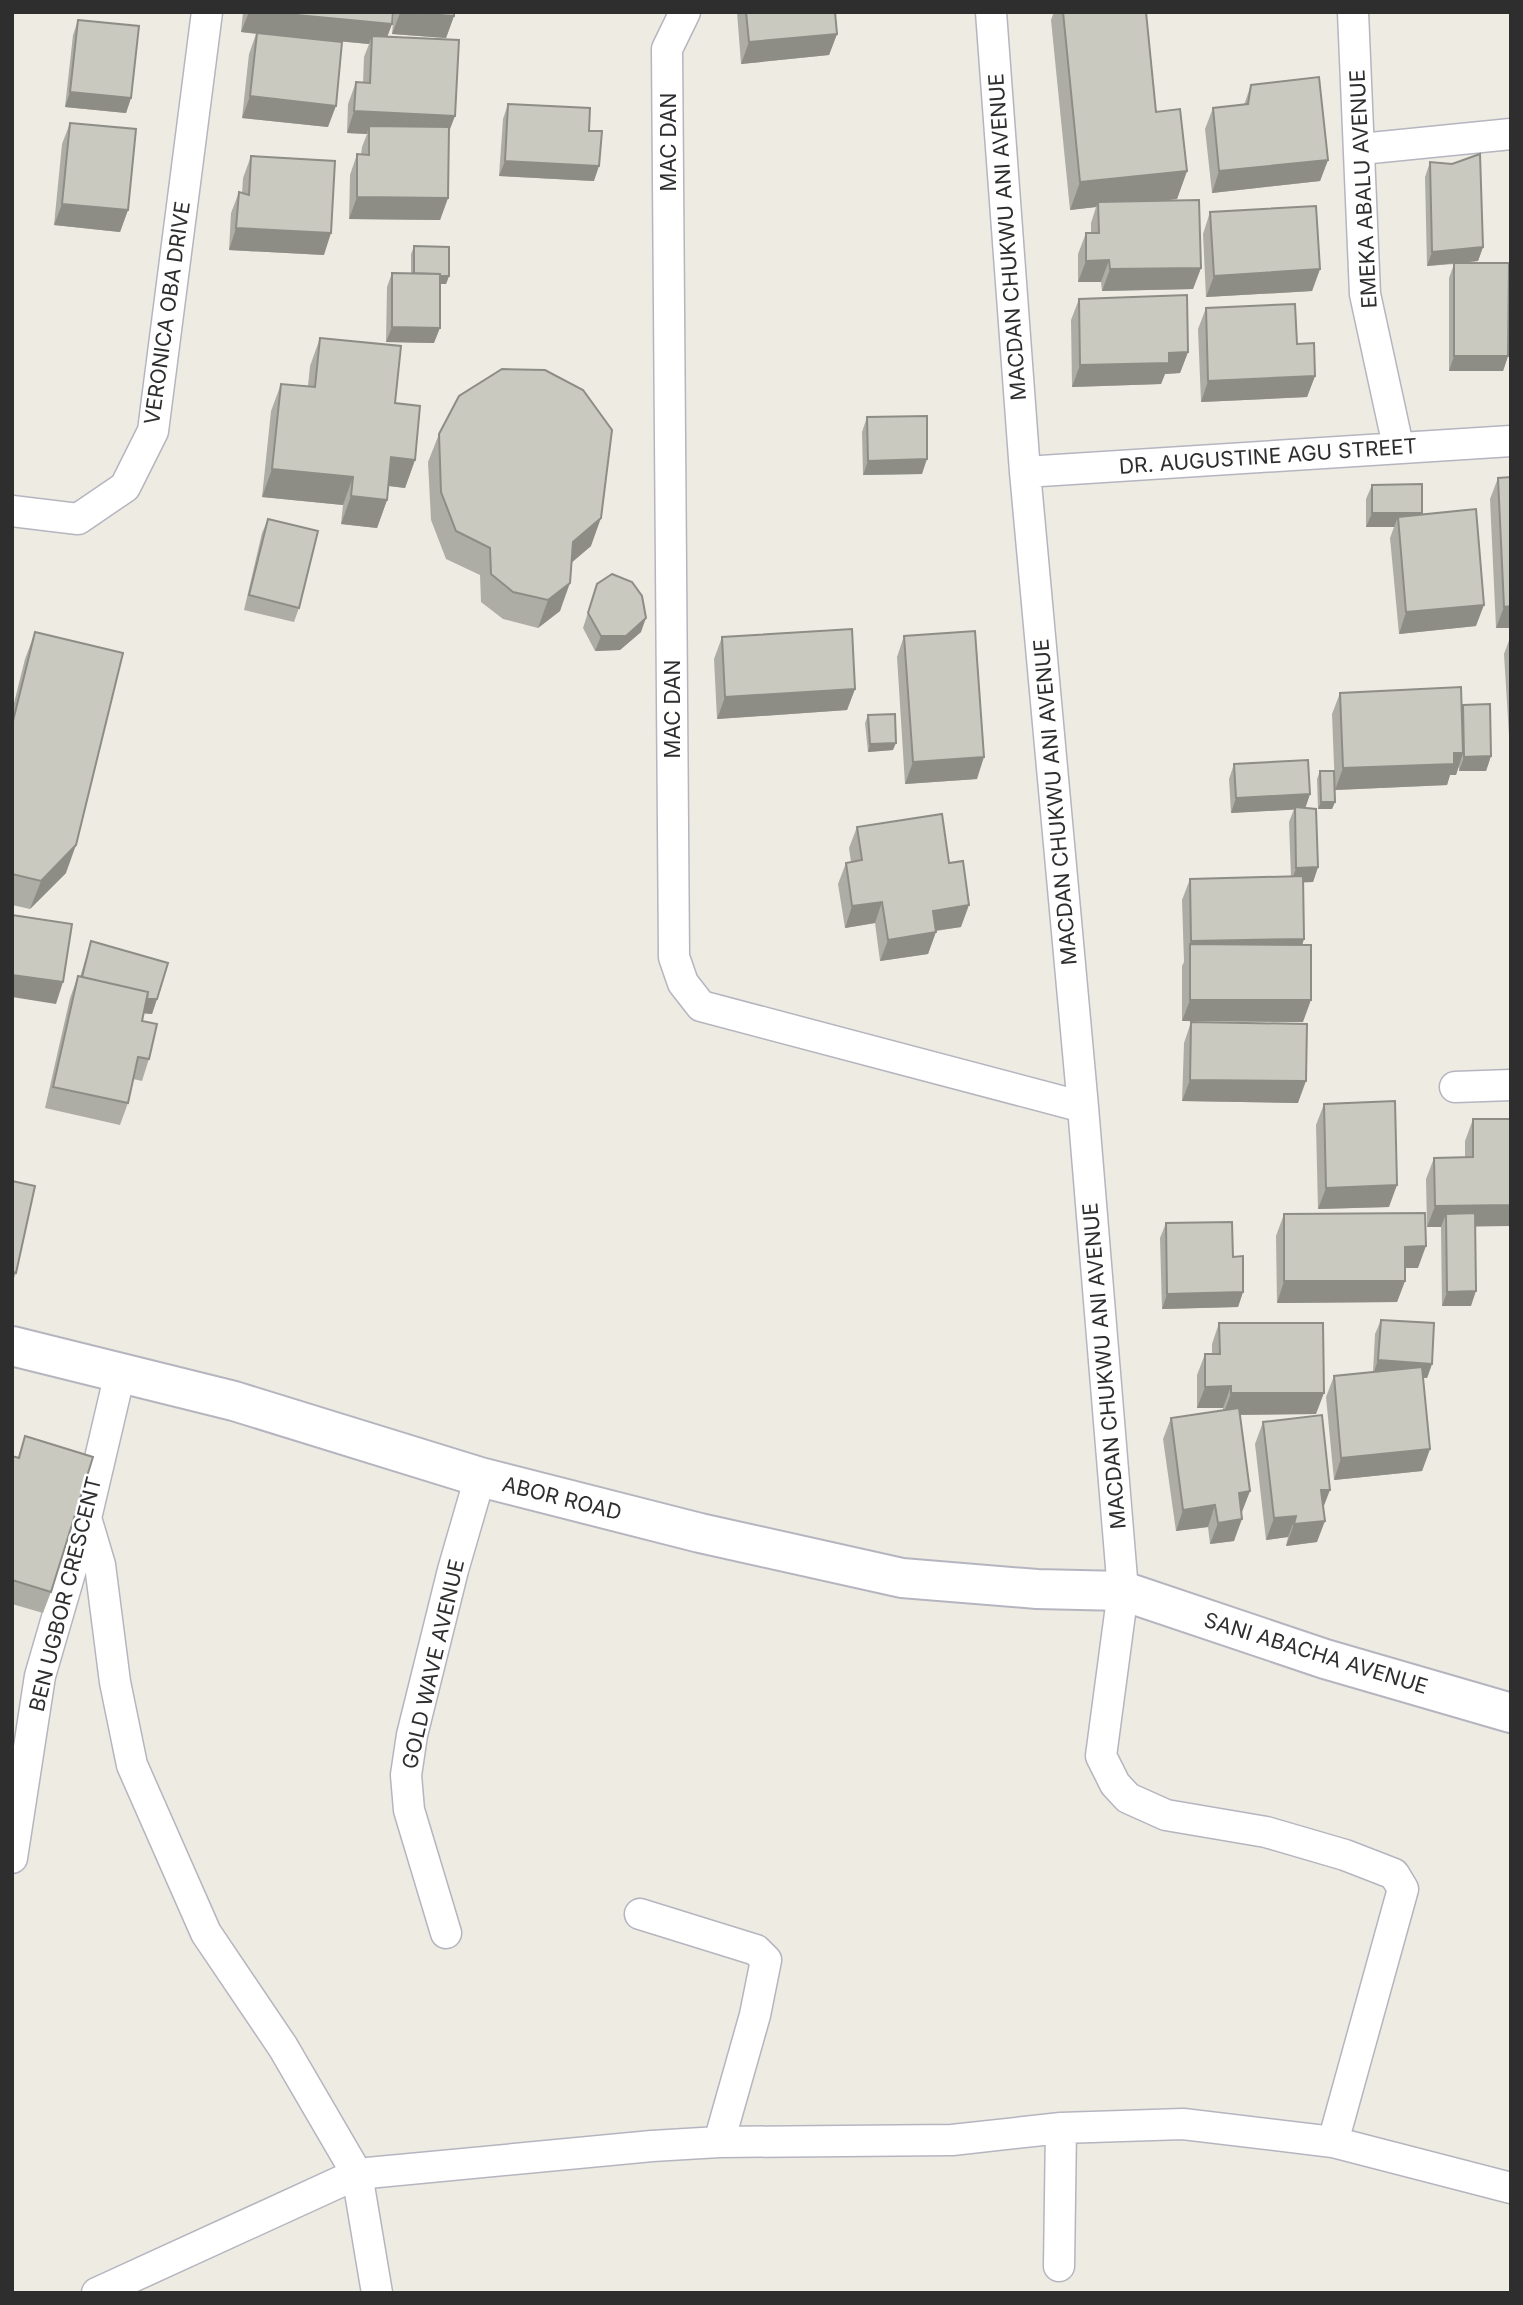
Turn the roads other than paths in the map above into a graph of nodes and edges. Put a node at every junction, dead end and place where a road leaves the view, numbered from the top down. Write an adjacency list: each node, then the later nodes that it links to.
1 (207, 12): 10 (street, VERONICA OBA DRIVE)
2 (685, 12): 13 (street, MAC DAN)
3 (991, 12): 9 (street, MACDAN CHUKWU ANI AVENUE)
4 (1353, 12): 6 (street, EMEKA ABALU AVENUE)
5 (1511, 134): 6 (street)
6 (1361, 149): 8 (street, EMEKA ABALU AVENUE)
7 (1511, 441): 8 (street, DR. AUGUSTINE AGU STREET)
8 (1398, 446): 9 (street, DR. AUGUSTINE AGU STREET)
9 (1025, 472): 13 (street, MACDAN CHUKWU ANI AVENUE)
10 (12, 511)
11 (1511, 1086): 12 (street)
12 (1455, 1087)
13 (1083, 1107): 18 (street, MACDAN CHUKWU ANI AVENUE)
14 (12, 1346): 15 (street, ABOR ROAD)
15 (120, 1373): 16 (street, ABOR ROAD); 17 (street, BEN UGBOR CRESCENT)
16 (481, 1477): 18 (street, ABOR ROAD); 22 (street, GOLD WAVE AVENUE)
17 (86, 1518): 20 (street, BEN UGBOR CRESCENT); 26 (street)
18 (1123, 1591): 19 (street, SANI ABACHA AVENUE); 25 (street, MACDAN CHUKWU ANI AVENUE)
19 (1511, 1713)
20 (12, 1858)
21 (639, 1914): 24 (street)
22 (446, 1933)
23 (1061, 2128): 24 (street); 25 (street); 28 (street)
24 (719, 2142): 26 (street)
25 (1333, 2142): 27 (street)
26 (357, 2174): 29 (street); 30 (street)
27 (1511, 2188)
28 (1059, 2266)
29 (97, 2293)
30 (377, 2293)

